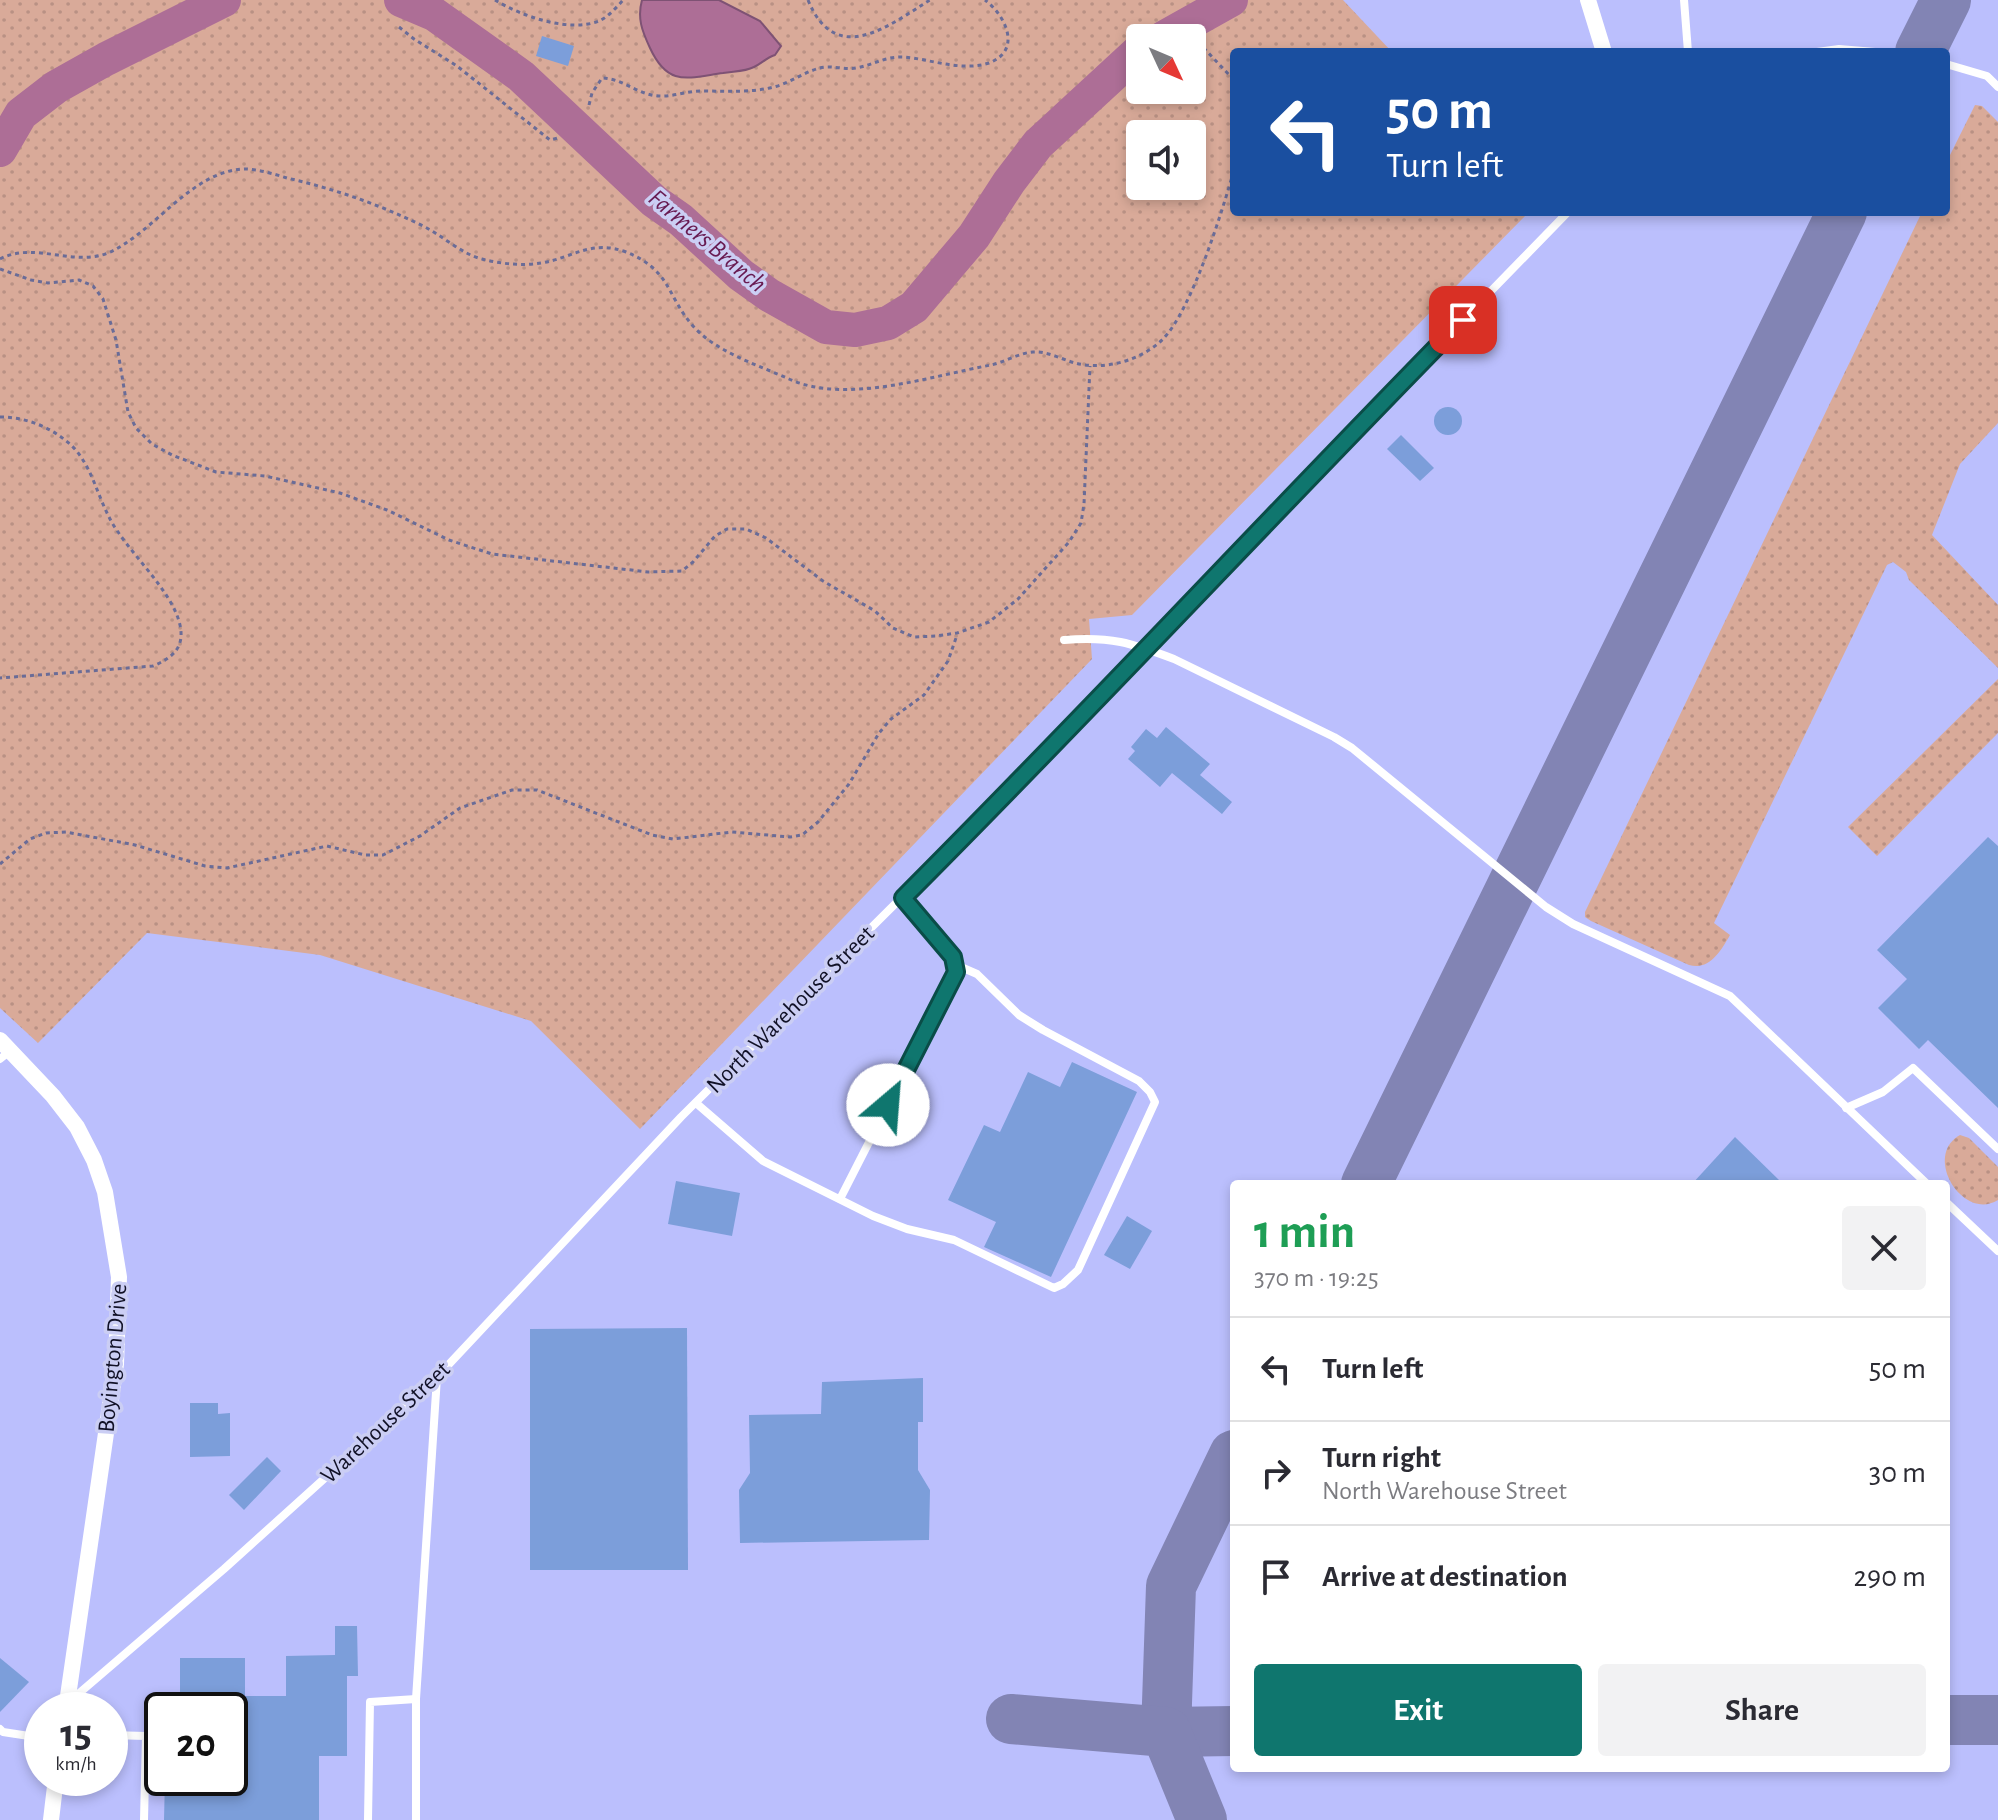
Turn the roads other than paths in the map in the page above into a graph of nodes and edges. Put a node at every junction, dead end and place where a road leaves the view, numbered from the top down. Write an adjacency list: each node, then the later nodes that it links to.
1 (1588, 0): 3 (street)
2 (1684, 0): 4 (lane)
3 (1603, 48)
4 (1688, 48)
5 (1950, 65): 6 (lane)
6 (1998, 87)
7 (1564, 216): 9 (lane, North Warehouse Street)
8 (1064, 640): 9 (lane)
9 (1146, 649): 10 (lane, North Warehouse Street); 14 (lane)
10 (903, 898): 11 (lane); 13 (lane, North Warehouse Street)
11 (954, 964): 18 (lane); 18 (lane)
12 (3, 1050): 24 (street, Boyington Drive)
13 (696, 1103): 15 (lane, North Warehouse Street); 18 (lane)
14 (1846, 1108): 16 (lane); 17 (lane)
15 (681, 1117): 23 (lane, Warehouse Street)
16 (1998, 1149)
17 (1923, 1180)
18 (840, 1199)
19 (1950, 1206): 21 (lane)
20 (1998, 1236): 21 (lane)
21 (1990, 1243): 22 (lane)
22 (1998, 1251)
23 (437, 1377): 25 (lane, Warehouse Street); 26 (lane)
24 (68, 1692)
25 (83, 1692)
26 (416, 1699): 33 (lane); 34 (lane)
27 (0, 1729): 28 (lane)
28 (24, 1735)
29 (128, 1736): 32 (lane)
30 (54, 1796): 31 (street)
31 (51, 1820)
32 (144, 1820)
33 (368, 1820)
34 (416, 1820)

